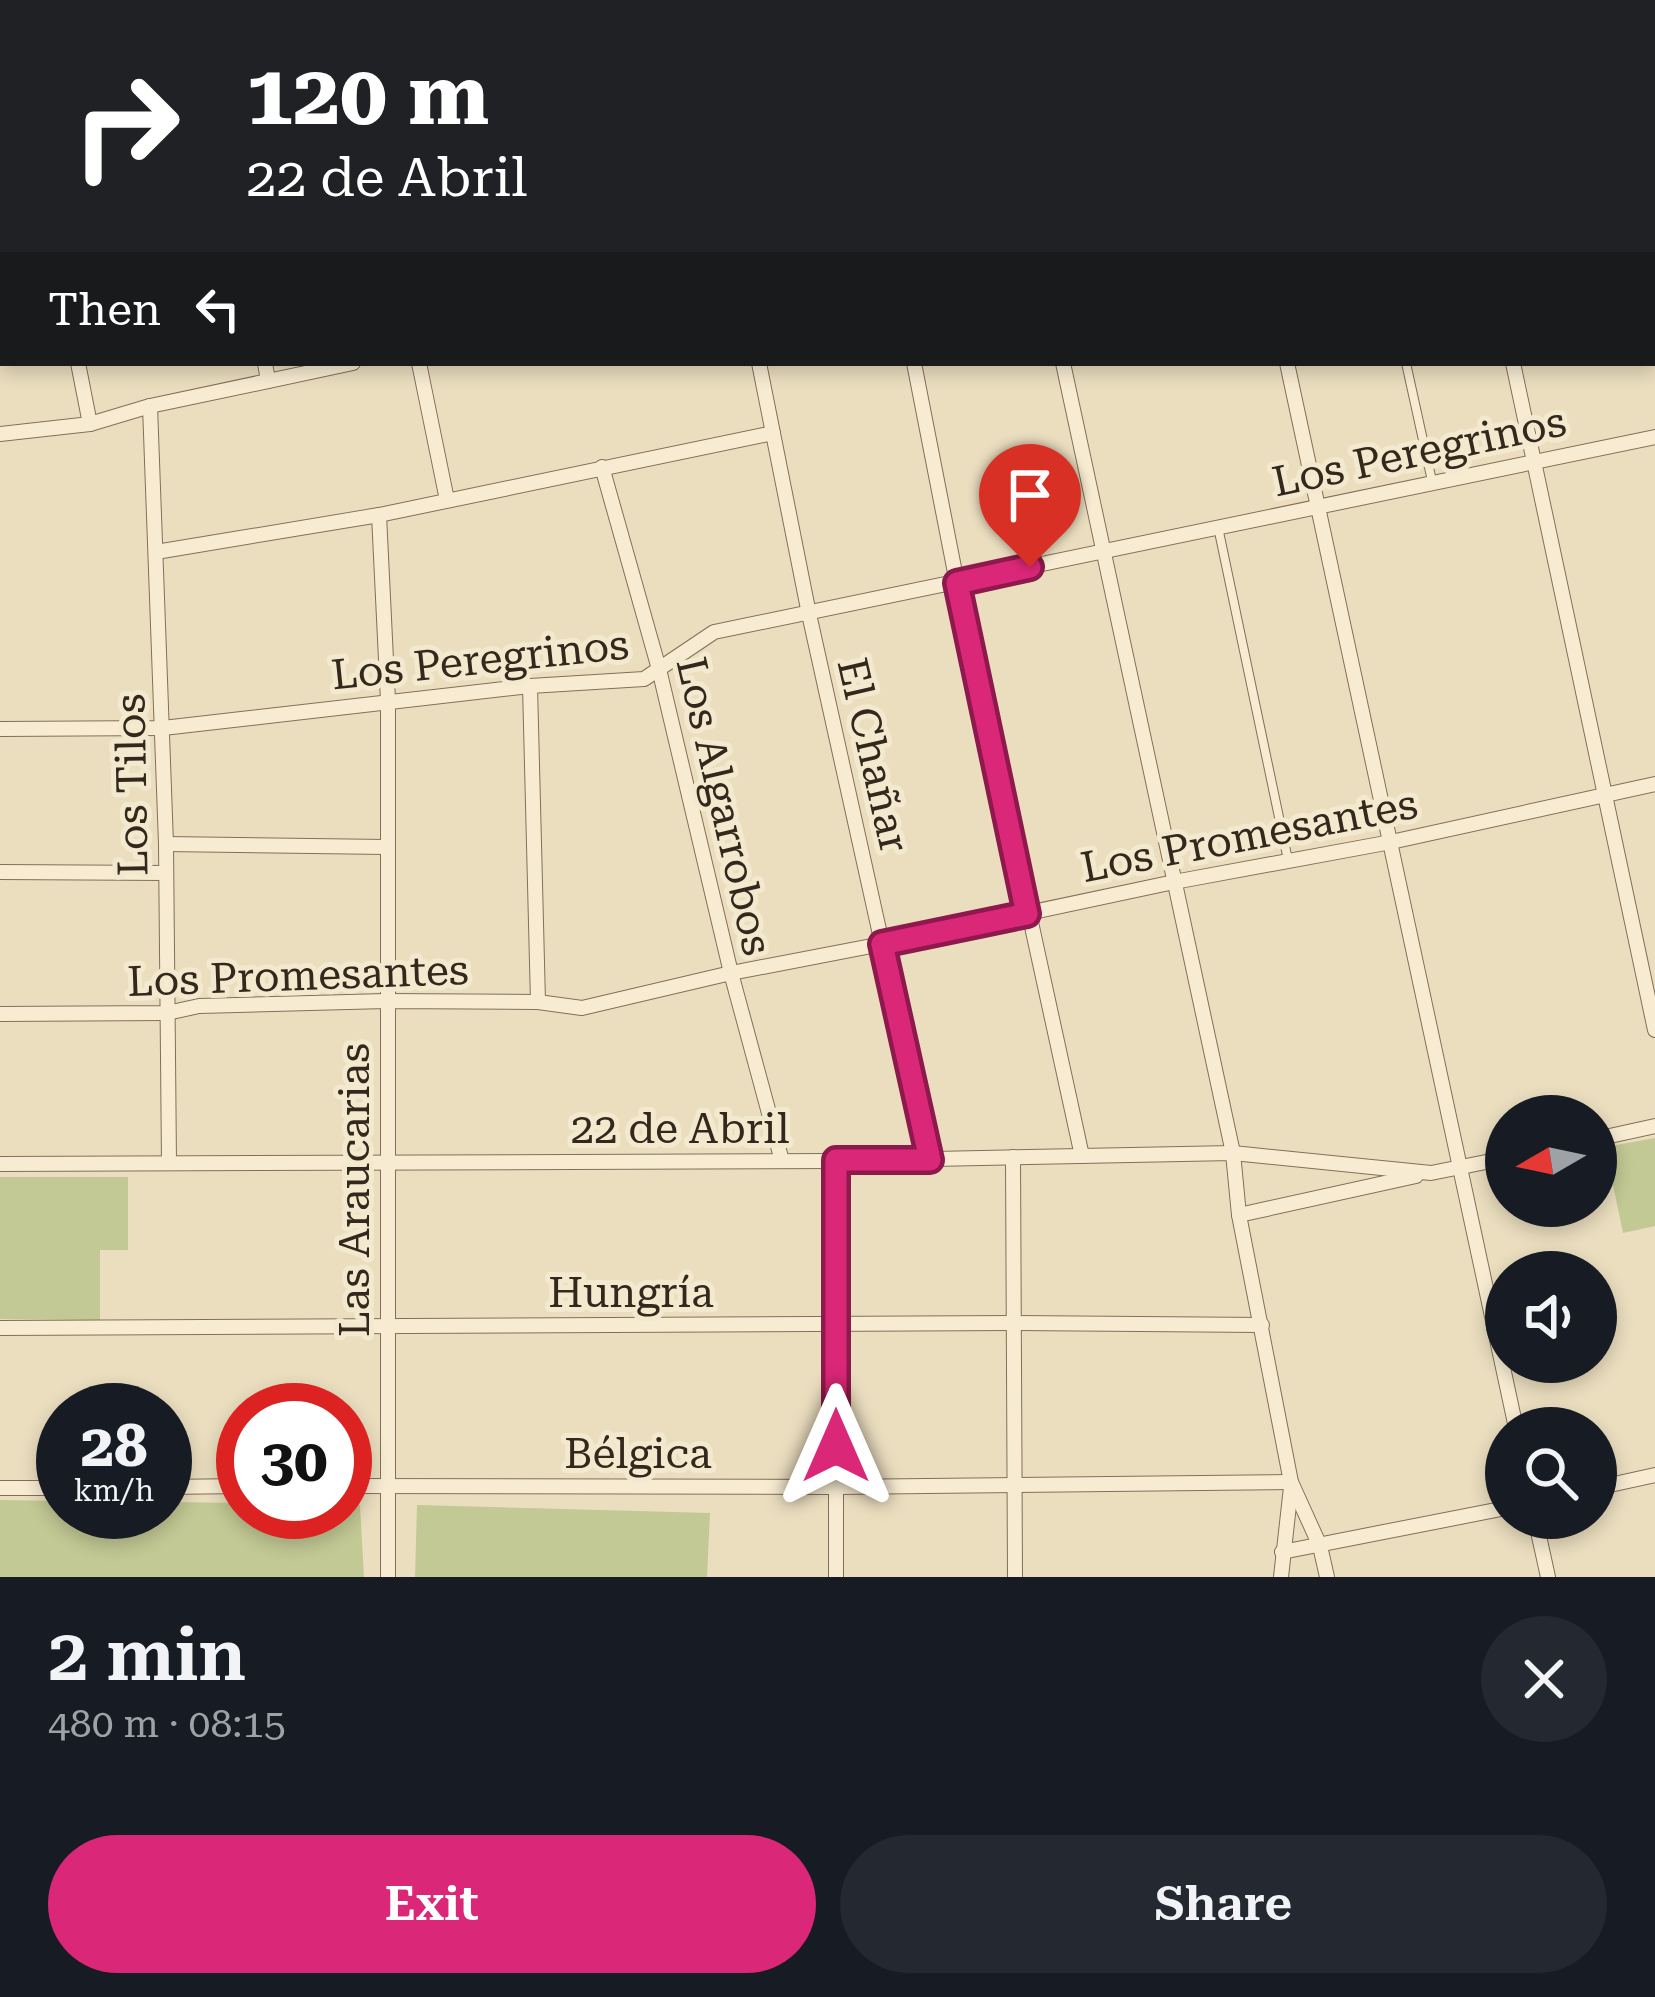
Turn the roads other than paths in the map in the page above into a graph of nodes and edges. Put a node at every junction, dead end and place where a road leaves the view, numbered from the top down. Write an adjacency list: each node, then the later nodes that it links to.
1 (79, 366): 13 (street)
2 (266, 366): 11 (street)
3 (339, 366): 11 (street)
4 (420, 366): 20 (street)
5 (760, 366): 14 (street, El Chañar)
6 (915, 366): 26 (street)
7 (1065, 366): 24 (street)
8 (1288, 366): 21 (street)
9 (1407, 366): 19 (lane)
10 (1515, 366): 17 (street)
11 (268, 381): 12 (street)
12 (150, 406): 13 (street); 25 (street, Los Tilos)
13 (90, 424): 15 (street)
14 (773, 433): 18 (street); 27 (street, El Chañar)
15 (0, 434)
16 (1655, 437): 17 (street, Los Peregrinos)
17 (1534, 460): 19 (street, Los Peregrinos); 34 (street)
18 (602, 467): 20 (street); 28 (street, Los Algarrobos)
19 (1432, 481): 21 (street, Los Peregrinos)
20 (447, 500): 22 (street)
21 (1318, 505): 23 (street, Los Peregrinos); 35 (street)
22 (379, 515): 25 (street); 30 (street, Las Araucarias)
23 (1218, 526): 24 (street, Los Peregrinos); 38 (lane)
24 (1103, 550): 26 (street, Los Peregrinos); 41 (street)
25 (156, 552): 31 (street, Los Tilos)
26 (957, 583): 27 (street, Los Peregrinos); 42 (street)
27 (809, 614): 28 (street, Los Peregrinos); 43 (street, El Chañar)
28 (659, 670): 29 (street, Los Peregrinos); 45 (street, Los Algarrobos)
29 (530, 686): 30 (street, Los Peregrinos); 47 (street)
30 (388, 700): 31 (street, Los Peregrinos); 37 (street, Las Araucarias)
31 (163, 728): 32 (street, Los Peregrinos); 36 (street, Los Tilos)
32 (0, 729)
33 (1655, 784): 34 (street, Los Promesantes)
34 (1605, 796): 35 (street, Los Promesantes); 44 (street)
35 (1391, 842): 38 (street, Los Promesantes); 63 (street)
36 (166, 844): 37 (street); 40 (street, Los Tilos)
37 (387, 847): 46 (street, Las Araucarias)
38 (1288, 860): 41 (street, Los Promesantes)
39 (0, 872): 40 (street)
40 (166, 873): 48 (street, Los Tilos)
41 (1174, 882): 42 (street, Los Promesantes); 53 (street)
42 (1027, 914): 43 (street, Los Promesantes); 54 (street)
43 (882, 944): 45 (street, Los Promesantes); 57 (street, El Chañar)
44 (1649, 970): 50 (street)
45 (730, 973): 47 (street, Los Promesantes); 58 (street, Los Algarrobos)
46 (386, 1001): 47 (street, Los Promesantes); 48 (street, Los Promesantes); 59 (street, Las Araucarias)
47 (538, 1002)
48 (167, 1013): 49 (street, Los Promesantes); 62 (street, Los Tilos)
49 (0, 1014)
50 (1655, 1030)
51 (1655, 1126): 52 (street)
52 (1617, 1134)
53 (1232, 1154): 54 (street, 22 de Abril); 64 (street, 22 de Abril); 65 (street)
54 (1082, 1156): 55 (street, 22 de Abril)
55 (1013, 1157): 57 (street, 22 de Abril); 66 (street)
56 (836, 1160): 57 (street, 22 de Abril); 58 (street, 22 de Abril); 67 (street)
57 (930, 1160)
58 (782, 1161): 59 (street, 22 de Abril)
59 (386, 1162): 62 (street, 22 de Abril); 69 (street, Las Araucarias)
60 (1485, 1162): 63 (street, 22 de Abril)
61 (0, 1163): 62 (street, 22 de Abril)
62 (169, 1163)
63 (1461, 1167): 64 (street, 22 de Abril); 71 (street)
64 (1431, 1173): 65 (street, 22 de Abril)
65 (1240, 1215): 68 (street)
66 (1014, 1323): 67 (street, Hungría); 68 (street, Hungría); 77 (street)
67 (836, 1324): 69 (street, Hungría); 78 (street)
68 (1262, 1325): 73 (street)
69 (387, 1326): 70 (street, Hungría); 76 (street, Las Araucarias)
70 (0, 1328)
71 (1512, 1407)
72 (1655, 1475): 74 (street)
73 (1292, 1482): 77 (street, Bélgica); 83 (street); 84 (street)
74 (1617, 1483)
75 (372, 1485): 76 (street, Bélgica)
76 (388, 1485): 78 (street, Bélgica); 85 (street, Las Araucarias)
77 (1015, 1485): 78 (street, Bélgica); 87 (street)
78 (836, 1487): 86 (street)
79 (0, 1488): 80 (street)
80 (36, 1488)
81 (1485, 1512): 83 (street)
82 (1540, 1539): 90 (street)
83 (1320, 1546): 84 (street); 89 (street)
84 (1282, 1552): 88 (street)
85 (388, 1577)
86 (836, 1577)
87 (1016, 1577)
88 (1281, 1577)
89 (1327, 1577)
90 (1548, 1577)

